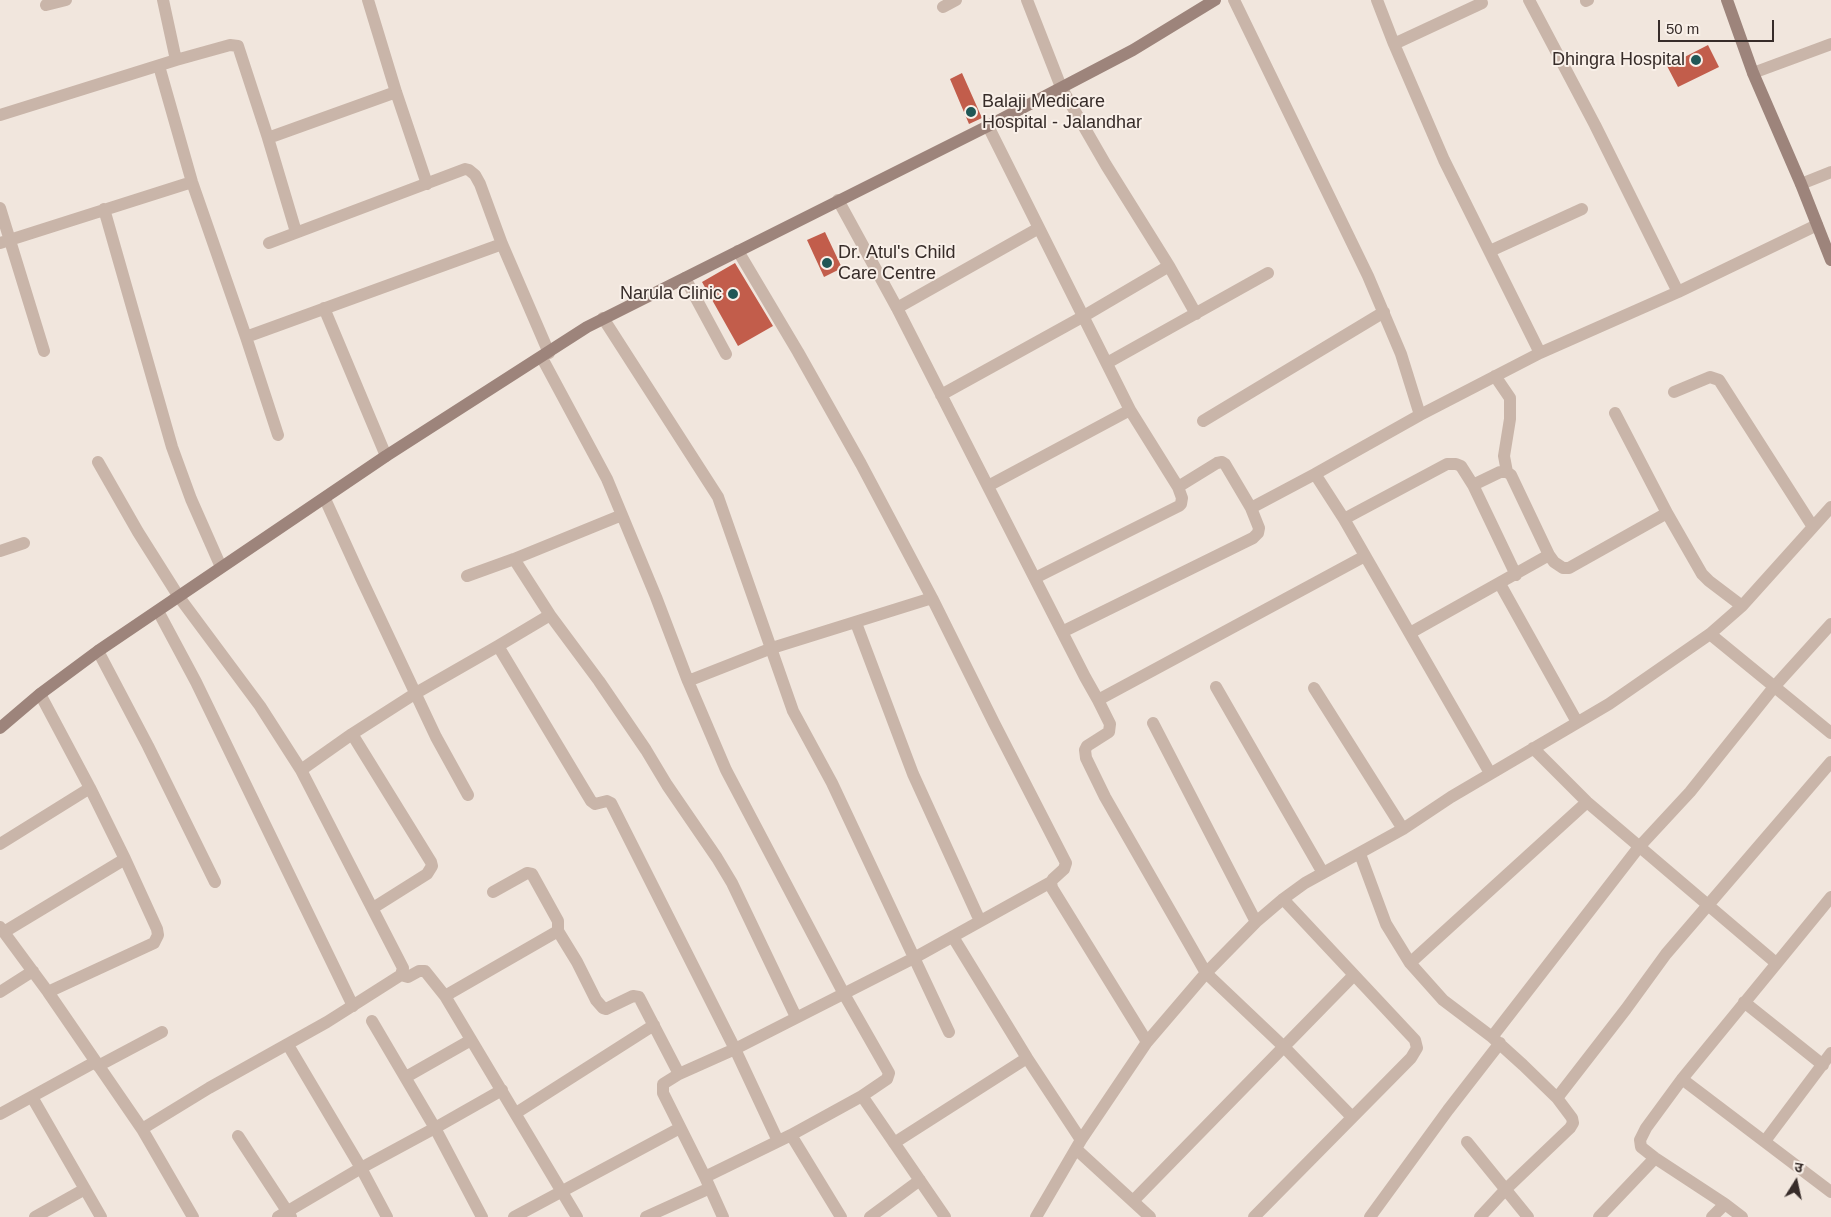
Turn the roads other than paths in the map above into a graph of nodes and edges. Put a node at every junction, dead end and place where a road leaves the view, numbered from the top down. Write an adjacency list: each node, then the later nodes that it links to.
1 (66, 0): 12 (street)
2 (163, 0): 16 (street)
3 (368, 0): 20 (street)
4 (956, 0): 13 (street)
5 (1027, 0): 19 (street)
6 (1215, 0): 19 (street)
7 (1234, 0): 47 (street)
8 (1378, 0): 14 (street)
9 (1529, 0): 44 (street)
10 (1727, 0): 18 (street)
11 (1482, 3): 14 (street)
12 (46, 5)
13 (943, 7)
14 (1394, 44): 38 (street)
15 (1831, 44): 18 (street)
16 (176, 60): 17 (street); 23 (street)
17 (159, 66): 21 (street); 25 (street)
18 (1753, 73): 27 (street)
19 (1061, 87): 22 (street); 41 (street)
20 (396, 92): 23 (street); 26 (street)
21 (0, 115)
22 (988, 126): 28 (street); 33 (street)
23 (268, 138): 34 (street)
24 (1831, 172): 27 (street)
25 (192, 182): 30 (street); 51 (street)
26 (427, 184): 34 (street); 37 (street)
27 (1801, 184): 32 (street)
28 (838, 200): 39 (street); 46 (street)
29 (0, 208): 35 (street)
30 (104, 209): 35 (street); 84 (street)
31 (1582, 209): 38 (street)
32 (1817, 225): 40 (street); 44 (street)
33 (1038, 228): 46 (street); 49 (street)
34 (296, 232): 36 (street)
35 (5, 242): 52 (street)
36 (268, 243)
37 (502, 244): 45 (street); 55 (street)
38 (1490, 250): 53 (street)
39 (738, 251): 43 (street); 90 (street)
40 (1831, 260)
41 (1169, 266): 48 (street); 49 (street)
42 (1268, 274): 48 (street)
43 (685, 278): 50 (street); 54 (street)
44 (1678, 292): 53 (street)
45 (324, 308): 51 (street); 65 (street)
46 (896, 308): 59 (street)
47 (1384, 312): 62 (street); 63 (street)
48 (1196, 314): 56 (street)
49 (1084, 316): 56 (street); 59 (street)
50 (603, 318): 55 (street); 100 (street)
51 (246, 337): 64 (street)
52 (44, 351)
53 (1540, 353): 57 (street)
54 (726, 354)
55 (546, 355): 65 (street); 76 (street)
56 (1107, 364): 60 (street)
57 (1495, 376): 62 (street); 67 (street)
58 (1674, 392): 78 (street)
59 (941, 395): 70 (street)
60 (1130, 410): 70 (street); 71 (street)
61 (1615, 413): 75 (street)
62 (1420, 415): 68 (street)
63 (1204, 421)
64 (278, 435)
65 (386, 456): 72 (street)
66 (98, 462): 89 (street)
67 (1507, 472): 69 (street); 81 (street)
68 (1315, 474): 74 (street); 77 (street)
69 (1473, 485): 77 (street); 85 (street)
70 (988, 486): 87 (street)
71 (1178, 488): 74 (street); 87 (street)
72 (325, 499): 84 (street); 106 (street)
73 (1831, 507): 78 (street)
74 (1251, 508): 96 (street)
75 (1667, 513): 81 (street); 91 (street)
76 (622, 515): 83 (street); 102 (street)
77 (1344, 519): 82 (street)
78 (1813, 527): 91 (street)
79 (24, 543): 80 (street)
80 (0, 551)
81 (1549, 555): 85 (street)
82 (1365, 556): 97 (street); 108 (street)
83 (514, 559): 86 (street); 93 (street)
84 (221, 567): 89 (street)
85 (1516, 575): 88 (street)
86 (467, 576)
87 (1036, 578): 96 (street)
88 (1500, 584): 97 (street); 109 (street)
89 (179, 597): 92 (street); 116 (street)
90 (932, 598): 94 (street); 128 (street)
91 (1742, 606): 98 (street)
92 (158, 611): 101 (street); 151 (street)
93 (550, 615): 99 (street); 152 (street)
94 (856, 623): 100 (street); 134 (street)
95 (1831, 624): 104 (street)
96 (1062, 632): 108 (street)
97 (1410, 633): 117 (street)
98 (1710, 634): 104 (street); 109 (street)
99 (498, 646): 106 (street); 162 (street)
100 (772, 648): 102 (street); 139 (street)
101 (98, 651): 107 (street); 127 (street)
102 (688, 681): 148 (street)
103 (1216, 686): 126 (street)
104 (1774, 687): 112 (street); 123 (street)
105 (1314, 688): 121 (street)
106 (416, 693): 113 (street); 119 (street)
107 (40, 694): 111 (street); 118 (street)
108 (1098, 700): 143 (street)
109 (1577, 722): 114 (street)
110 (1153, 723): 135 (street)
111 (0, 728)
112 (1831, 733)
113 (352, 734): 116 (street); 133 (street)
114 (1533, 748): 117 (street); 120 (street)
115 (1831, 762): 132 (street)
116 (301, 770): 133 (street)
117 (1490, 773): 121 (street)
118 (90, 788): 122 (street); 125 (street)
119 (468, 795)
120 (1587, 802): 123 (street); 140 (street)
121 (1403, 829): 124 (street)
122 (0, 844)
123 (1639, 847): 132 (street); 158 (street)
124 (1360, 854): 126 (street); 140 (street)
125 (125, 859): 136 (street); 147 (street)
126 (1323, 873): 131 (street)
127 (215, 882)
128 (1051, 882): 134 (street); 159 (street)
129 (493, 892): 137 (street)
130 (1831, 896): 141 (street)
131 (1283, 899): 135 (street); 145 (street)
132 (1709, 905): 141 (street); 172 (street)
133 (373, 908): 144 (street)
134 (980, 921): 138 (street)
135 (1256, 922): 143 (street)
136 (2, 930): 142 (street)
137 (558, 931): 149 (street); 154 (street)
138 (953, 937): 139 (street); 163 (street)
139 (914, 958): 148 (street); 156 (street)
140 (1410, 963): 158 (street)
141 (1776, 963): 150 (street)
142 (33, 971): 146 (street); 147 (street)
143 (1206, 973): 159 (street); 161 (street)
144 (401, 975): 149 (street); 151 (street)
145 (1353, 976): 161 (street); 175 (street)
146 (0, 992)
147 (48, 992): 165 (street)
148 (844, 994): 152 (street); 170 (street)
149 (445, 996): 157 (street)
150 (1744, 1002): 164 (street); 168 (street)
151 (353, 1006): 160 (street)
152 (796, 1017): 162 (street)
153 (372, 1021): 167 (street)
154 (654, 1025): 166 (street); 173 (street)
155 (162, 1032): 165 (street)
156 (949, 1032)
157 (471, 1040): 167 (street); 169 (street)
158 (1496, 1040): 172 (street); 212 (street)
159 (1147, 1042): 185 (street)
160 (288, 1045): 178 (street); 187 (street)
161 (1284, 1047): 175 (street); 194 (street)
162 (734, 1049): 166 (street); 181 (street)
163 (1027, 1058): 184 (street); 185 (street)
164 (1828, 1060): 182 (street)
165 (97, 1064): 171 (street); 178 (street)
166 (680, 1074): 177 (street)
167 (406, 1077): 176 (street)
168 (1682, 1079): 182 (street); 186 (street)
169 (502, 1090): 173 (street); 176 (street)
170 (862, 1096): 179 (street); 184 (street)
171 (32, 1097): 174 (street); 190 (street)
172 (1557, 1098): 191 (street)
173 (516, 1113): 192 (street)
174 (0, 1114)
175 (1352, 1117): 211 (street)
176 (435, 1128): 187 (street); 201 (street)
177 (680, 1128): 189 (street); 192 (street)
178 (142, 1129): 199 (street)
179 (791, 1135): 181 (street); 206 (street)
180 (238, 1136): 196 (street)
181 (778, 1141): 189 (street)
182 (1765, 1141): 193 (street)
183 (1467, 1142): 191 (street)
184 (894, 1143): 188 (street)
185 (1078, 1145): 194 (street); 209 (street)
186 (1655, 1158): 195 (street); 215 (street)
187 (361, 1168): 196 (street); 200 (street)
188 (920, 1180): 207 (street); 208 (street)
189 (708, 1183): 204 (street); 205 (street)
190 (85, 1189): 197 (street); 198 (street)
191 (1506, 1190): 213 (street); 214 (street)
192 (563, 1191): 202 (street); 203 (street)
193 (1831, 1192)
194 (1133, 1200): 210 (street)
195 (1725, 1204): 216 (street); 217 (street)
196 (286, 1215)
197 (35, 1217)
198 (101, 1217)
199 (193, 1217)
200 (387, 1217)
201 (482, 1217)
202 (514, 1217)
203 (577, 1217)
204 (646, 1217)
205 (723, 1217)
206 (841, 1217)
207 (870, 1217)
208 (945, 1217)
209 (1036, 1217)
210 (1150, 1217)
211 (1254, 1217)
212 (1370, 1217)
213 (1480, 1217)
214 (1528, 1217)
215 (1599, 1217)
216 (1712, 1217)
217 (1742, 1217)

